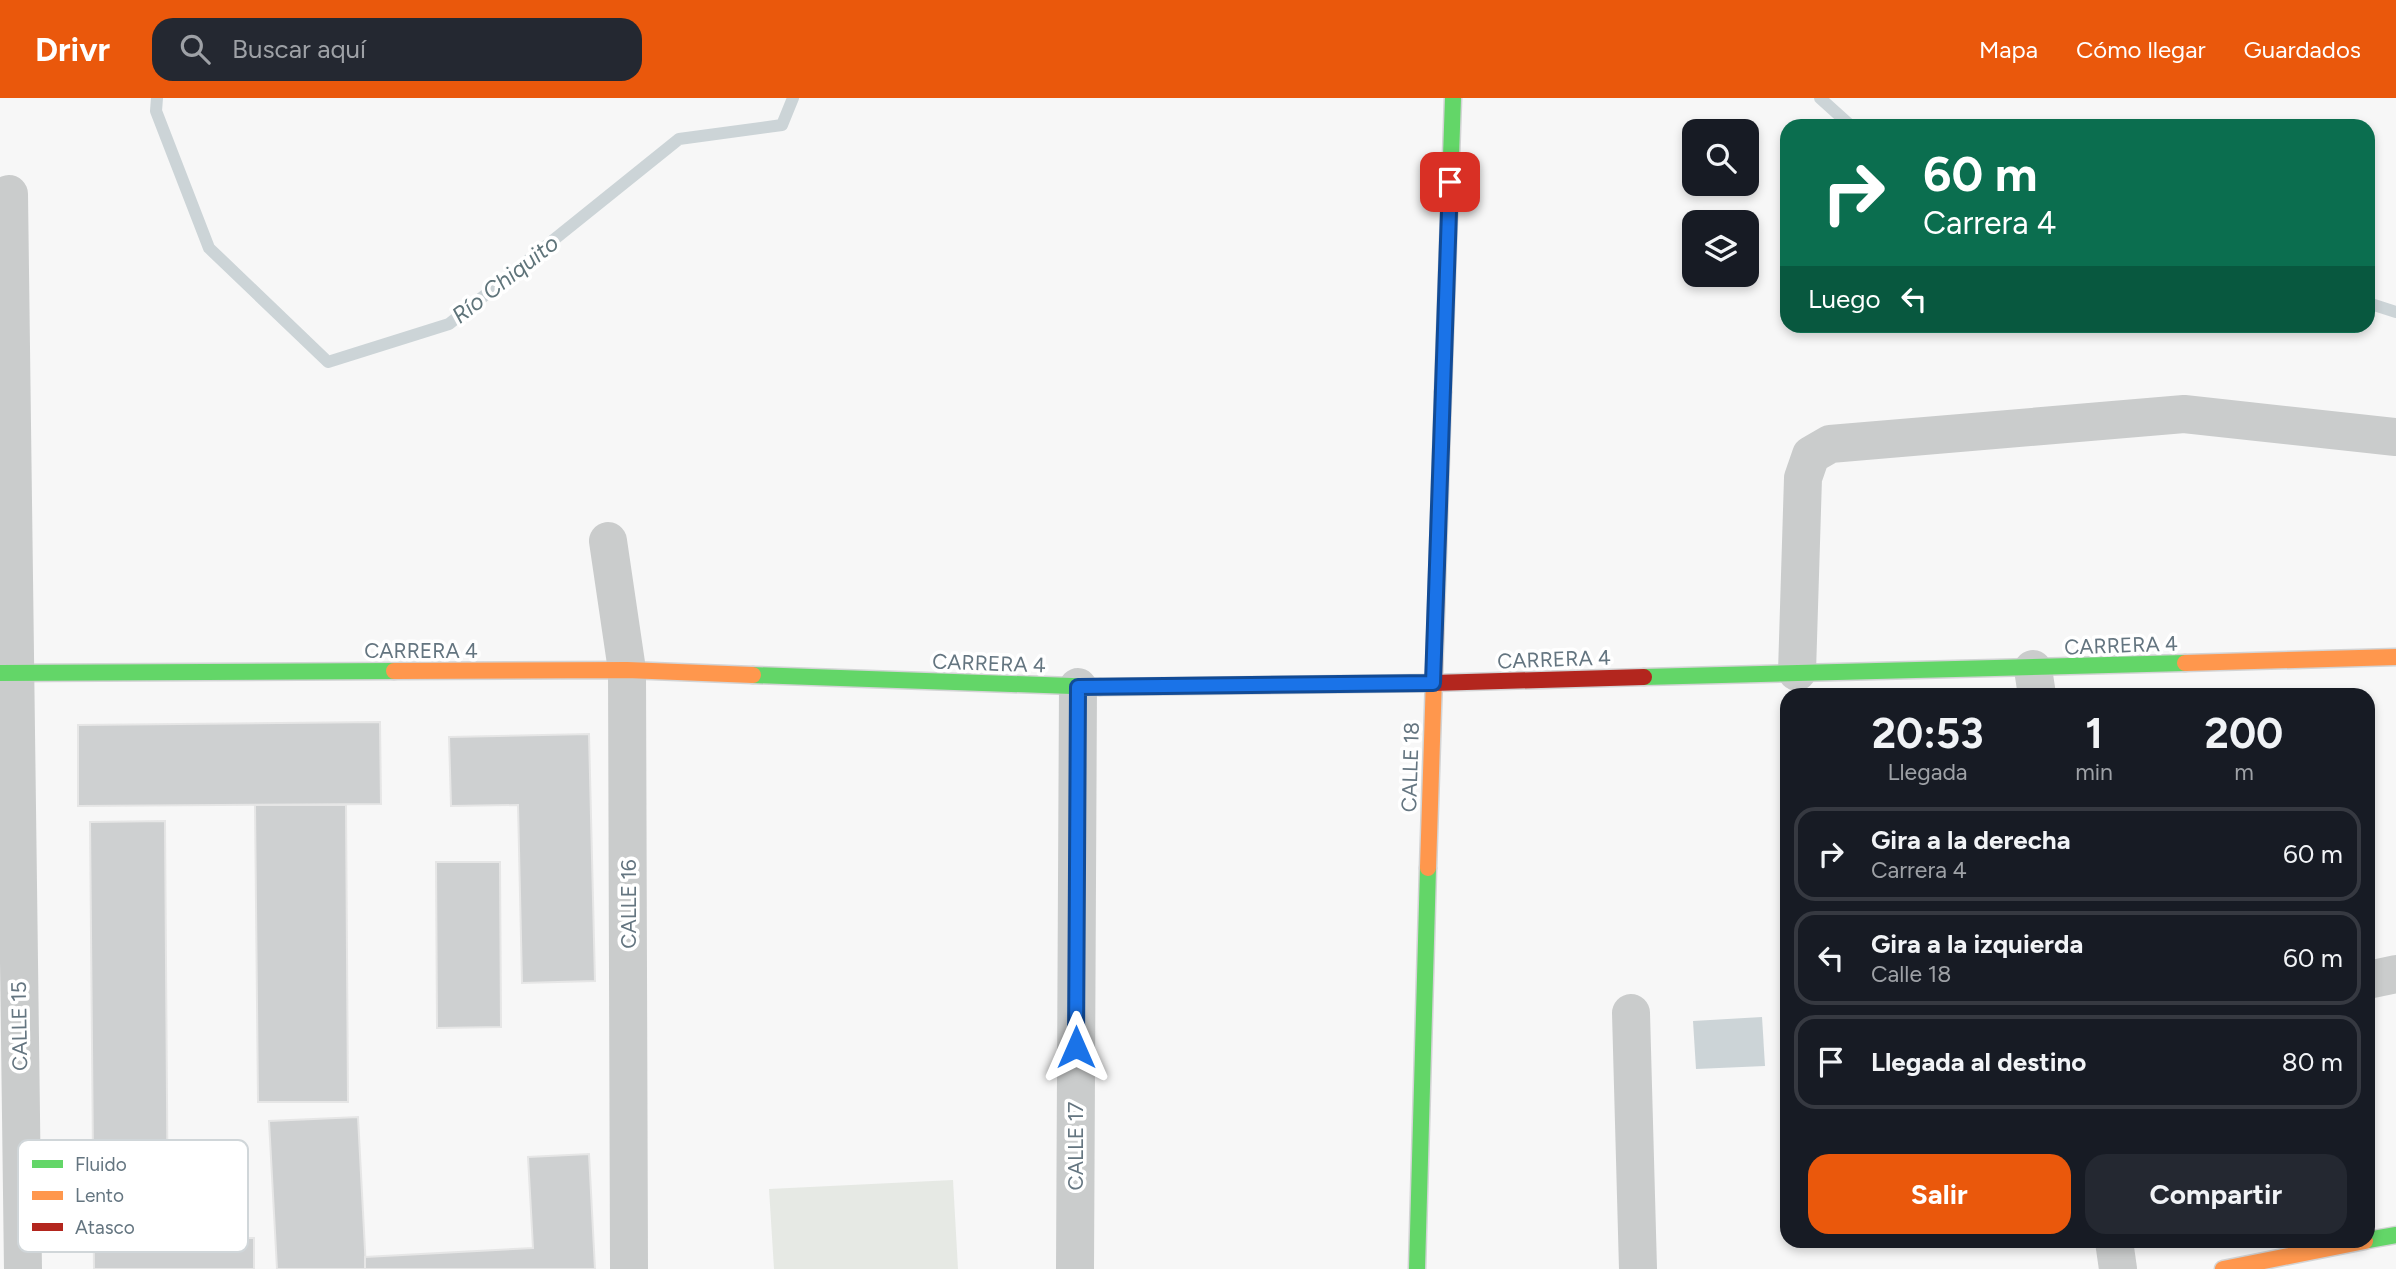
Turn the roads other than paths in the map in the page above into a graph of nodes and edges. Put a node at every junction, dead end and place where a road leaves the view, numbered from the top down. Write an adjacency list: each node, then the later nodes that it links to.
1 (1453, 98): 10 (street, CALLE 18)
2 (9, 194): 8 (street, CALLE 15)
3 (2396, 437): 7 (street)
4 (608, 541): 6 (street, CALLE 16)
5 (2396, 657): 9 (street, CARRERA 4)
6 (627, 670): 8 (street, CARRERA 4); 11 (street, CARRERA 4); 20 (street, CALLE 16)
7 (1797, 672): 9 (street, CARRERA 4); 10 (street, CARRERA 4)
8 (7, 673): 15 (street, CALLE 15)
9 (2035, 682)
10 (1433, 683): 11 (street, CARRERA 4); 22 (street, CALLE 18)
11 (1078, 687): 21 (street, CALLE 17)
12 (2396, 974): 13 (street)
13 (2375, 978)
14 (1631, 1013): 23 (street)
15 (20, 1140)
16 (2396, 1235): 17 (street)
17 (2375, 1241)
18 (2116, 1248): 24 (street)
19 (2349, 1249): 25 (street)
20 (629, 1269)
21 (1075, 1269)
22 (1417, 1269)
23 (1638, 1269)
24 (2118, 1269)
25 (2225, 1269)

